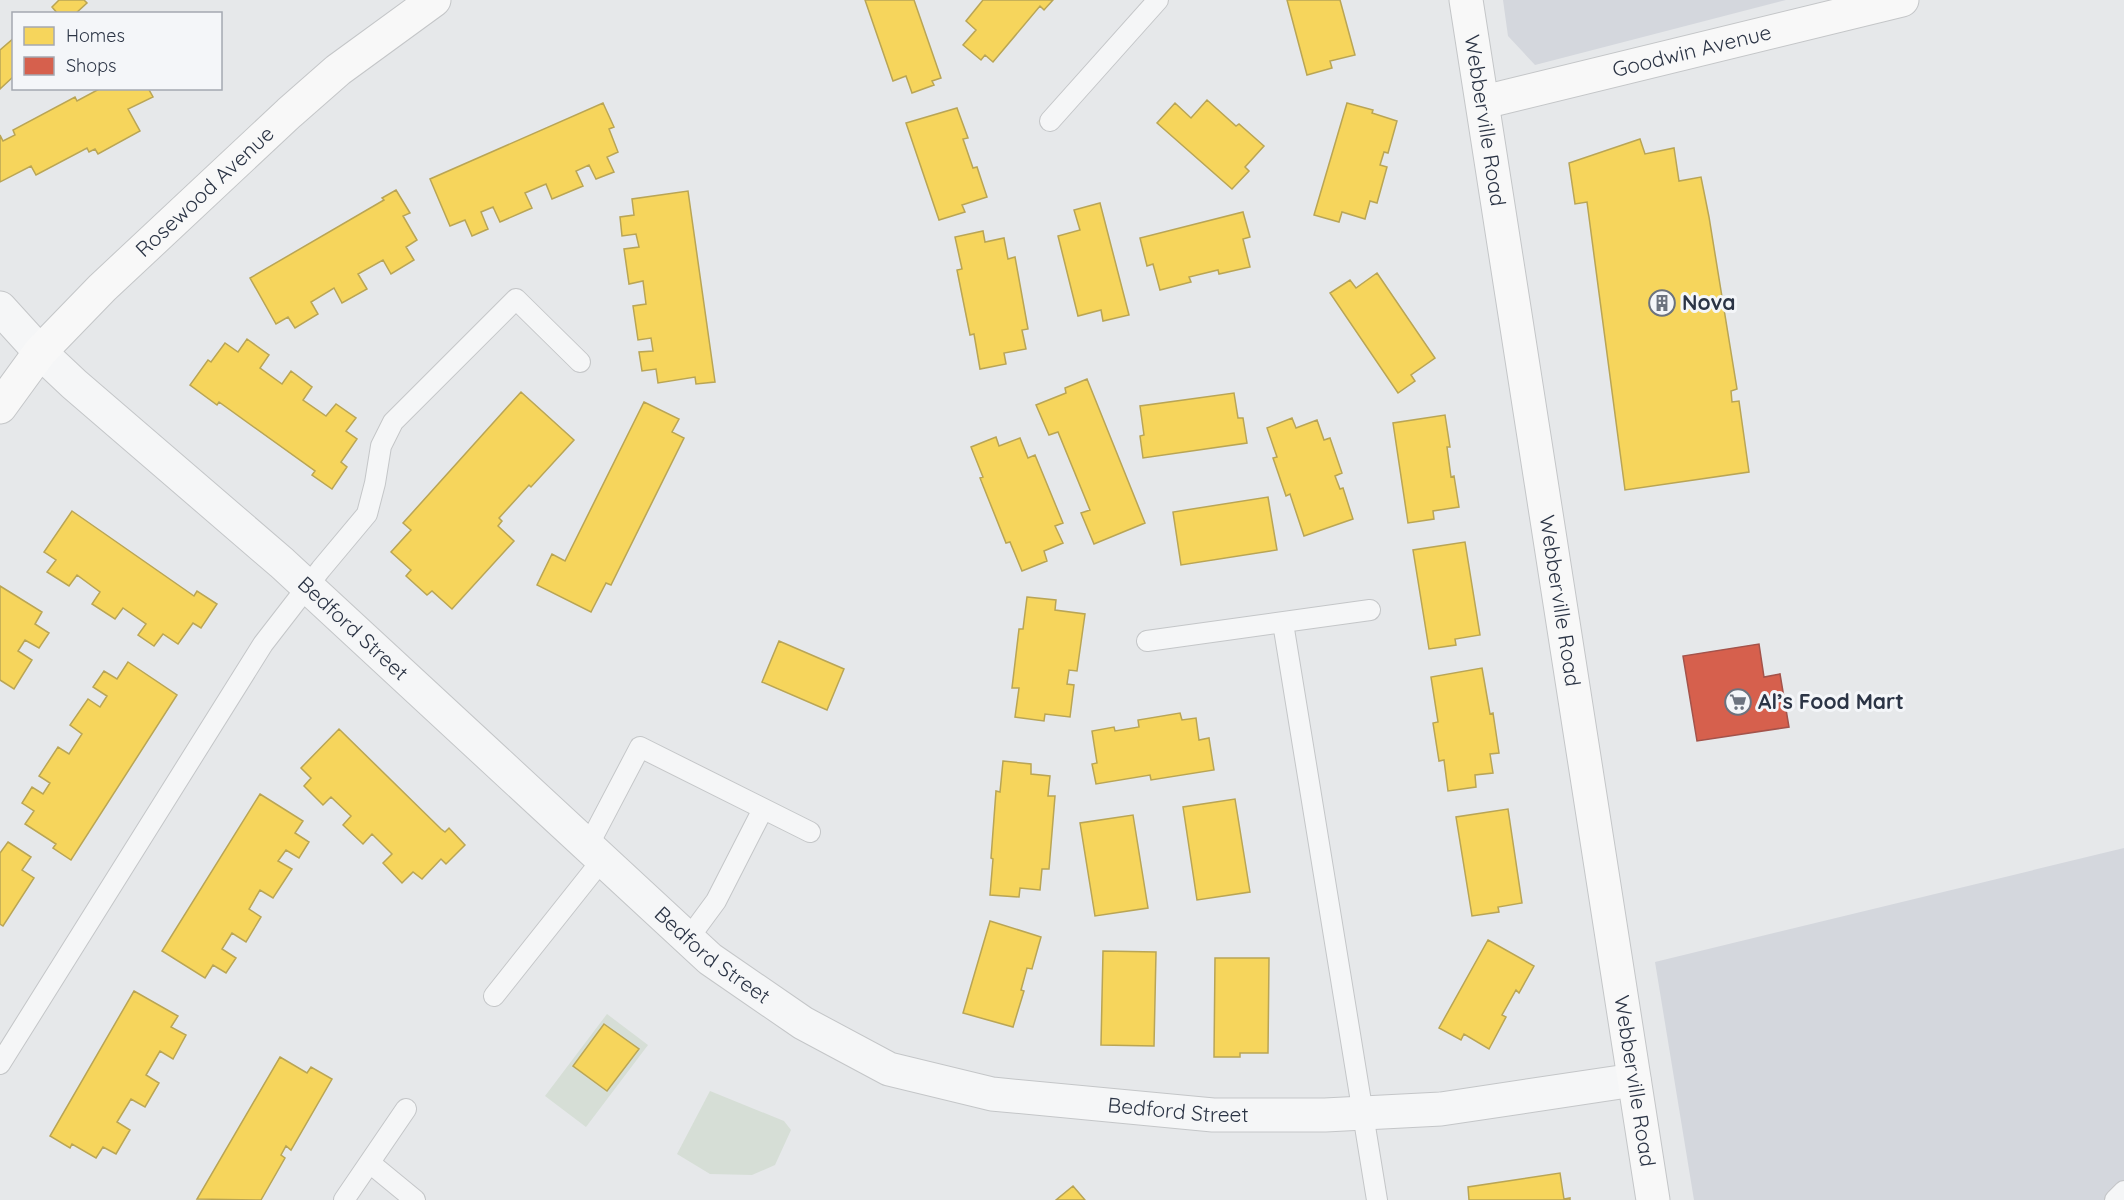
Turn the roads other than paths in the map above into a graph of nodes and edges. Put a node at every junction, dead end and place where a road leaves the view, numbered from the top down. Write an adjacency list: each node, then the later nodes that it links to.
1 (434, 0): 8 (street, Rosewood Avenue)
2 (1158, 0): 6 (lane)
3 (1466, 0): 5 (street, Webberville Road)
4 (1902, 0): 5 (street, Goodwin Avenue)
5 (1484, 102): 21 (street, Webberville Road)
6 (1050, 121)
7 (0, 308): 8 (street, Bedford Street)
8 (40, 352): 10 (street, Rosewood Avenue); 11 (street, Bedford Street)
9 (580, 362): 11 (lane)
10 (0, 407)
11 (307, 586): 17 (street, Bedford Street); 20 (lane)
12 (1370, 610): 13 (lane)
13 (1283, 623): 14 (lane); 23 (lane)
14 (1147, 641)
15 (763, 809): 16 (lane); 17 (lane); 18 (lane)
16 (810, 832)
17 (595, 853): 18 (street, Bedford Street); 19 (lane)
18 (688, 939): 23 (street, Bedford Street)
19 (494, 996)
20 (0, 1064)
21 (1634, 1080): 23 (street, Bedford Street); 29 (street, Webberville Road)
22 (406, 1109): 24 (lane)
23 (1362, 1113): 28 (lane)
24 (370, 1163): 26 (lane); 27 (lane)
25 (2124, 1191): 30 (lane)
26 (344, 1200)
27 (415, 1200)
28 (1377, 1200)
29 (1653, 1200)
30 (2115, 1200)

